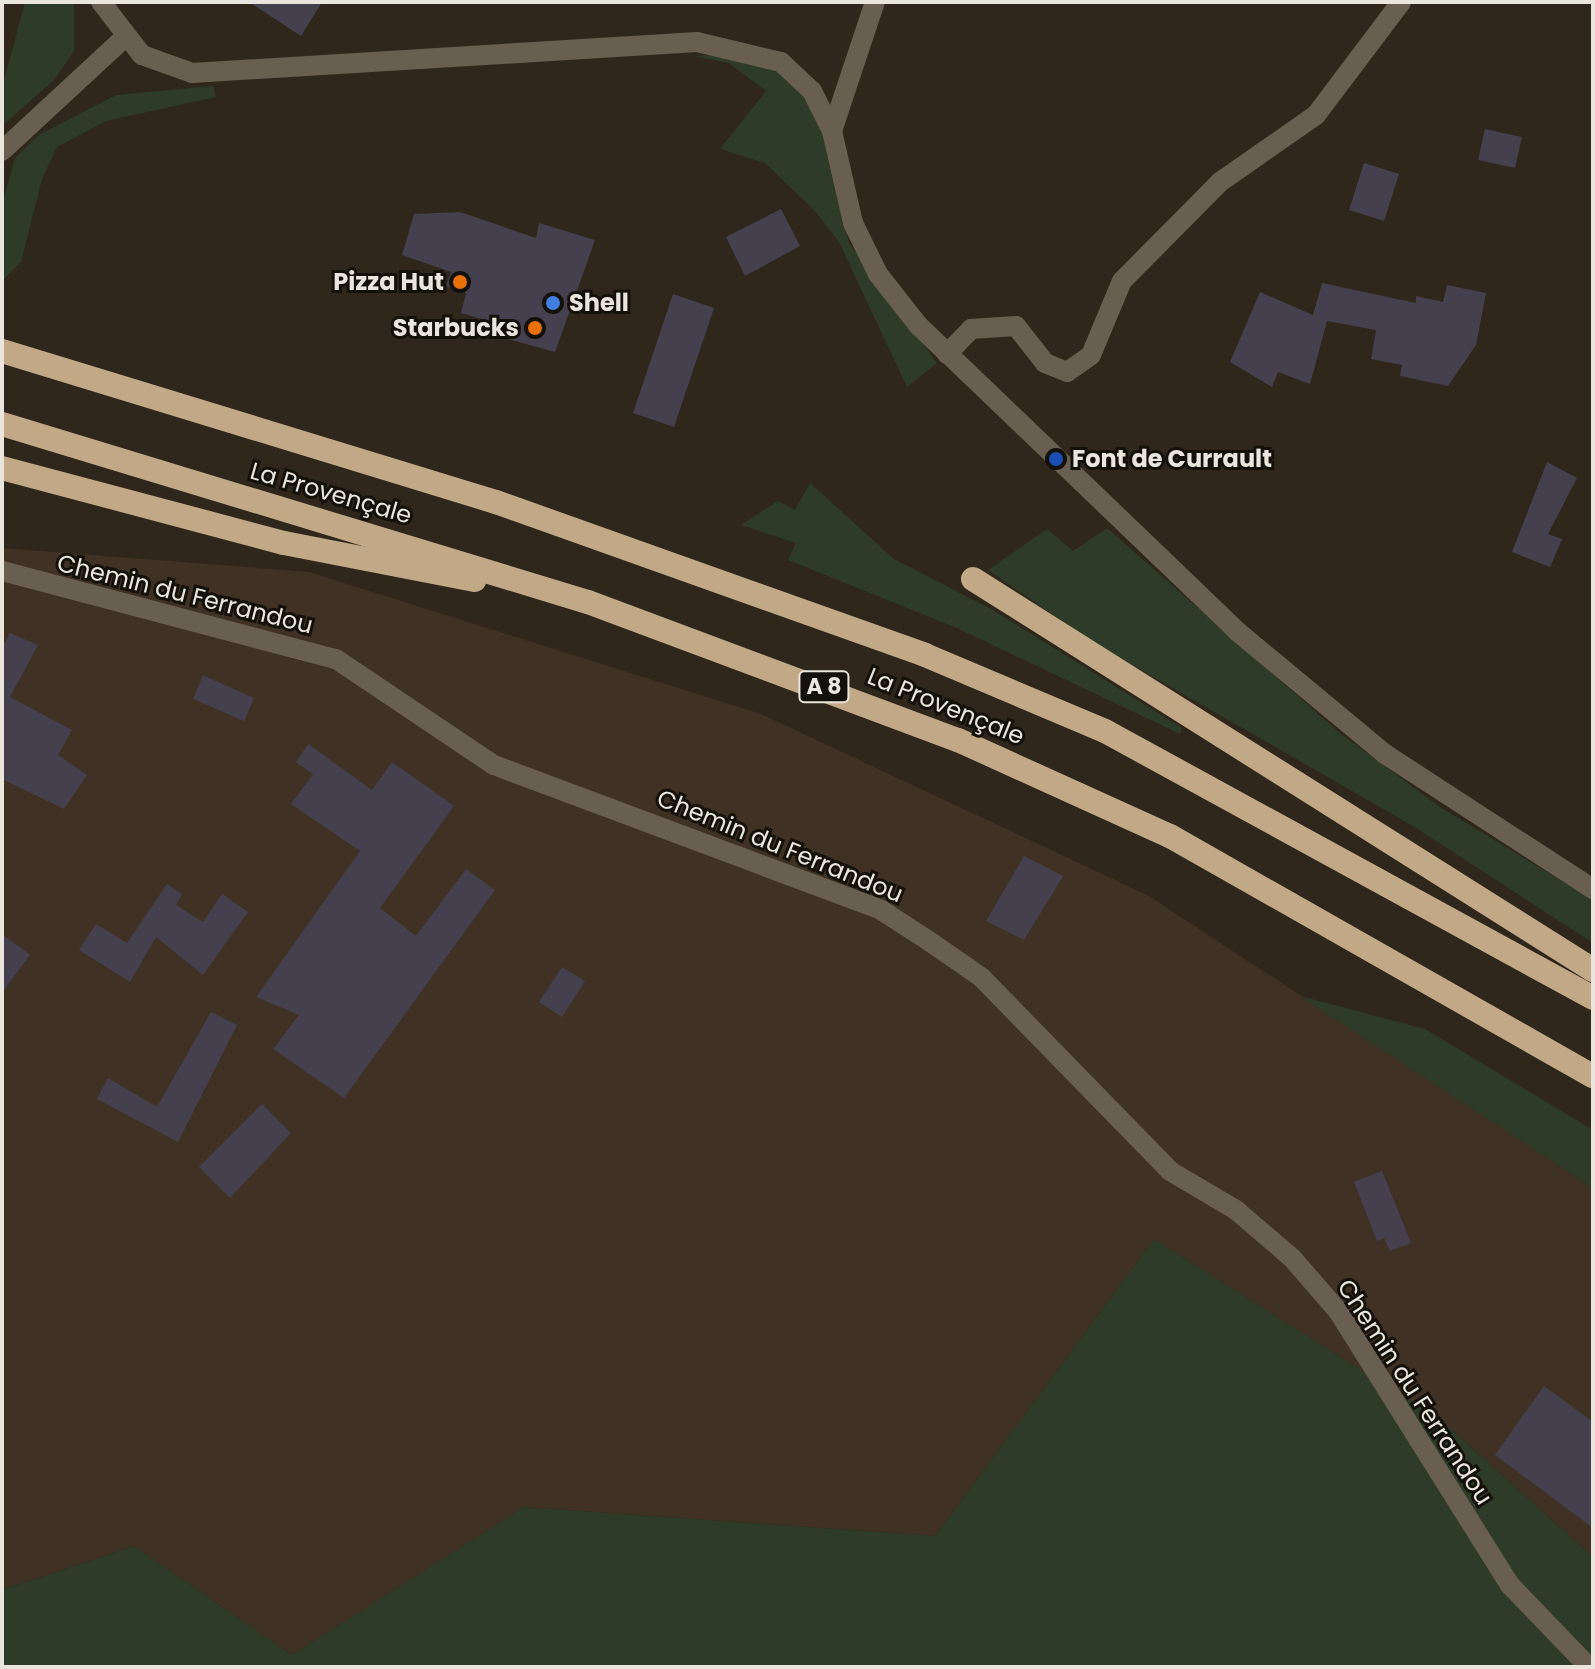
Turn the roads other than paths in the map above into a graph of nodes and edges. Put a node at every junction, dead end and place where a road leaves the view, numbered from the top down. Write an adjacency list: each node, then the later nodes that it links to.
1 (101, 2): 4 (street)
2 (875, 2): 5 (street)
3 (1401, 2): 8 (street)
4 (123, 39): 5 (street); 6 (street)
5 (832, 131): 8 (street)
6 (2, 151)
7 (2, 351): 16 (highway, La Provençale)
8 (947, 354): 14 (street)
9 (2, 424): 13 (highway, La Provençale / A 8)
10 (2, 468): 13 (highway)
11 (2, 571): 18 (street, Chemin du Ferrandou)
12 (973, 579): 15 (highway)
13 (588, 602): 17 (highway, La Provençale / A 8)
14 (1593, 889)
15 (1593, 970)
16 (1593, 998)
17 (1593, 1076)
18 (1589, 1667)

